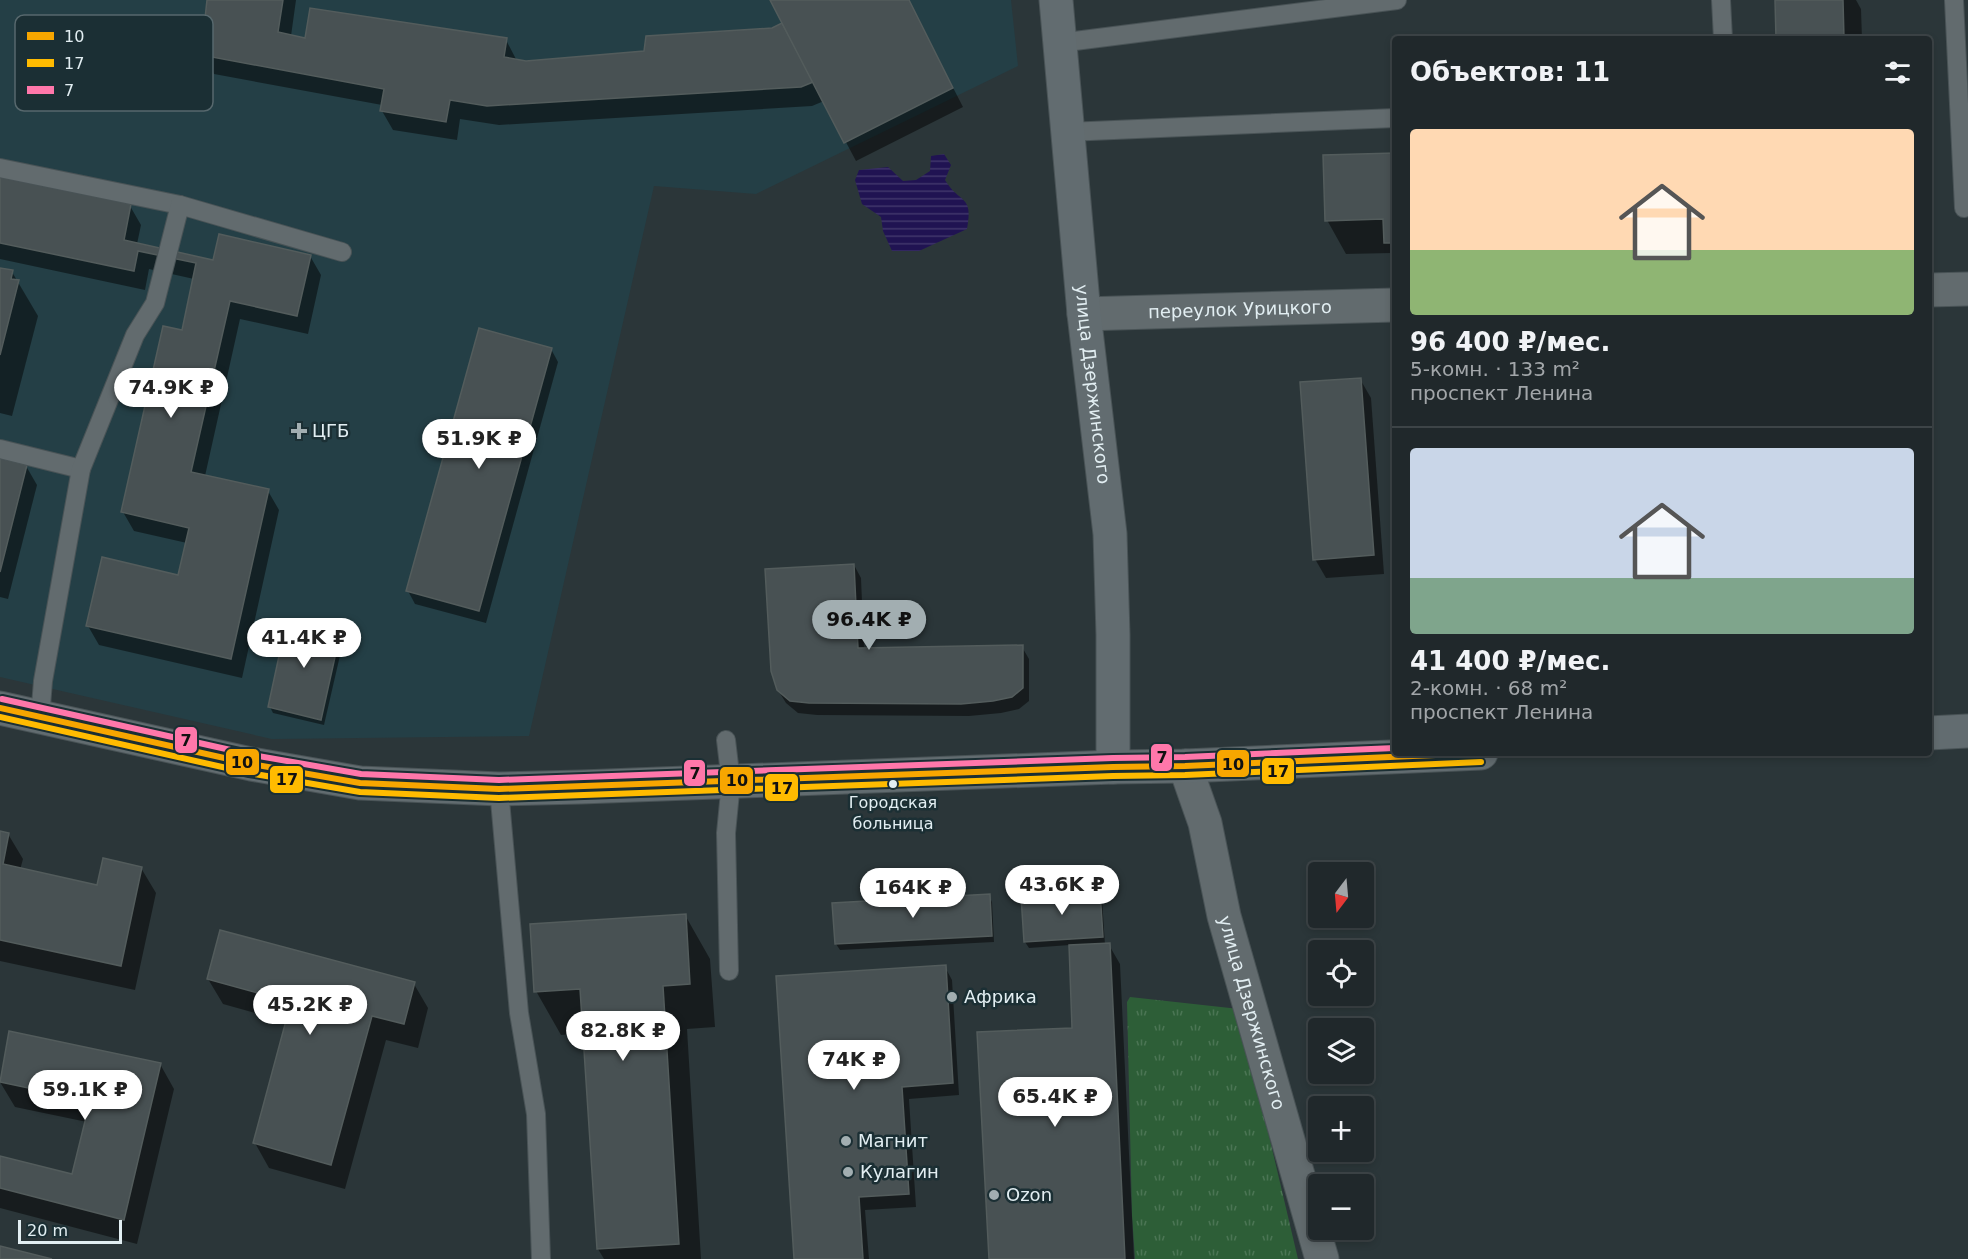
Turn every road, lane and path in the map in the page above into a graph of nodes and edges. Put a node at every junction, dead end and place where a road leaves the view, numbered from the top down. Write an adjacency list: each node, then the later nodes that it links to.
1 (1056, 0): 6 (main road, улица Дзержинского)
2 (1397, 0): 6 (lane)
3 (1721, 0): 5 (lane)
4 (1954, 0): 11 (lane)
5 (1723, 36)
6 (1059, 43): 8 (main road, улица Дзержинского)
7 (1392, 118): 8 (lane)
8 (1067, 132): 16 (main road, улица Дзержинского)
9 (0, 168): 10 (lane)
10 (180, 205): 12 (lane); 18 (lane)
11 (1964, 208)
12 (342, 252)
13 (1968, 289): 14 (street)
14 (1932, 290)
15 (1392, 305): 16 (street, переулок Урицкого)
16 (1084, 314): 26 (main road, улица Дзержинского)
17 (0, 449): 18 (lane)
18 (81, 469): 20 (lane)
19 (0, 708): 20 (main road)
20 (40, 718): 28 (main road)
21 (1968, 731): 22 (main road)
22 (1932, 733)
23 (726, 740): 27 (lane)
24 (1412, 756): 25 (main road)
25 (1185, 766): 26 (main road); 31 (street, улица Дзержинского)
26 (1113, 767): 27 (main road)
27 (730, 782): 28 (main road); 29 (lane)
28 (499, 789): 30 (lane)
29 (729, 971)
30 (541, 1259)
31 (1322, 1259)

